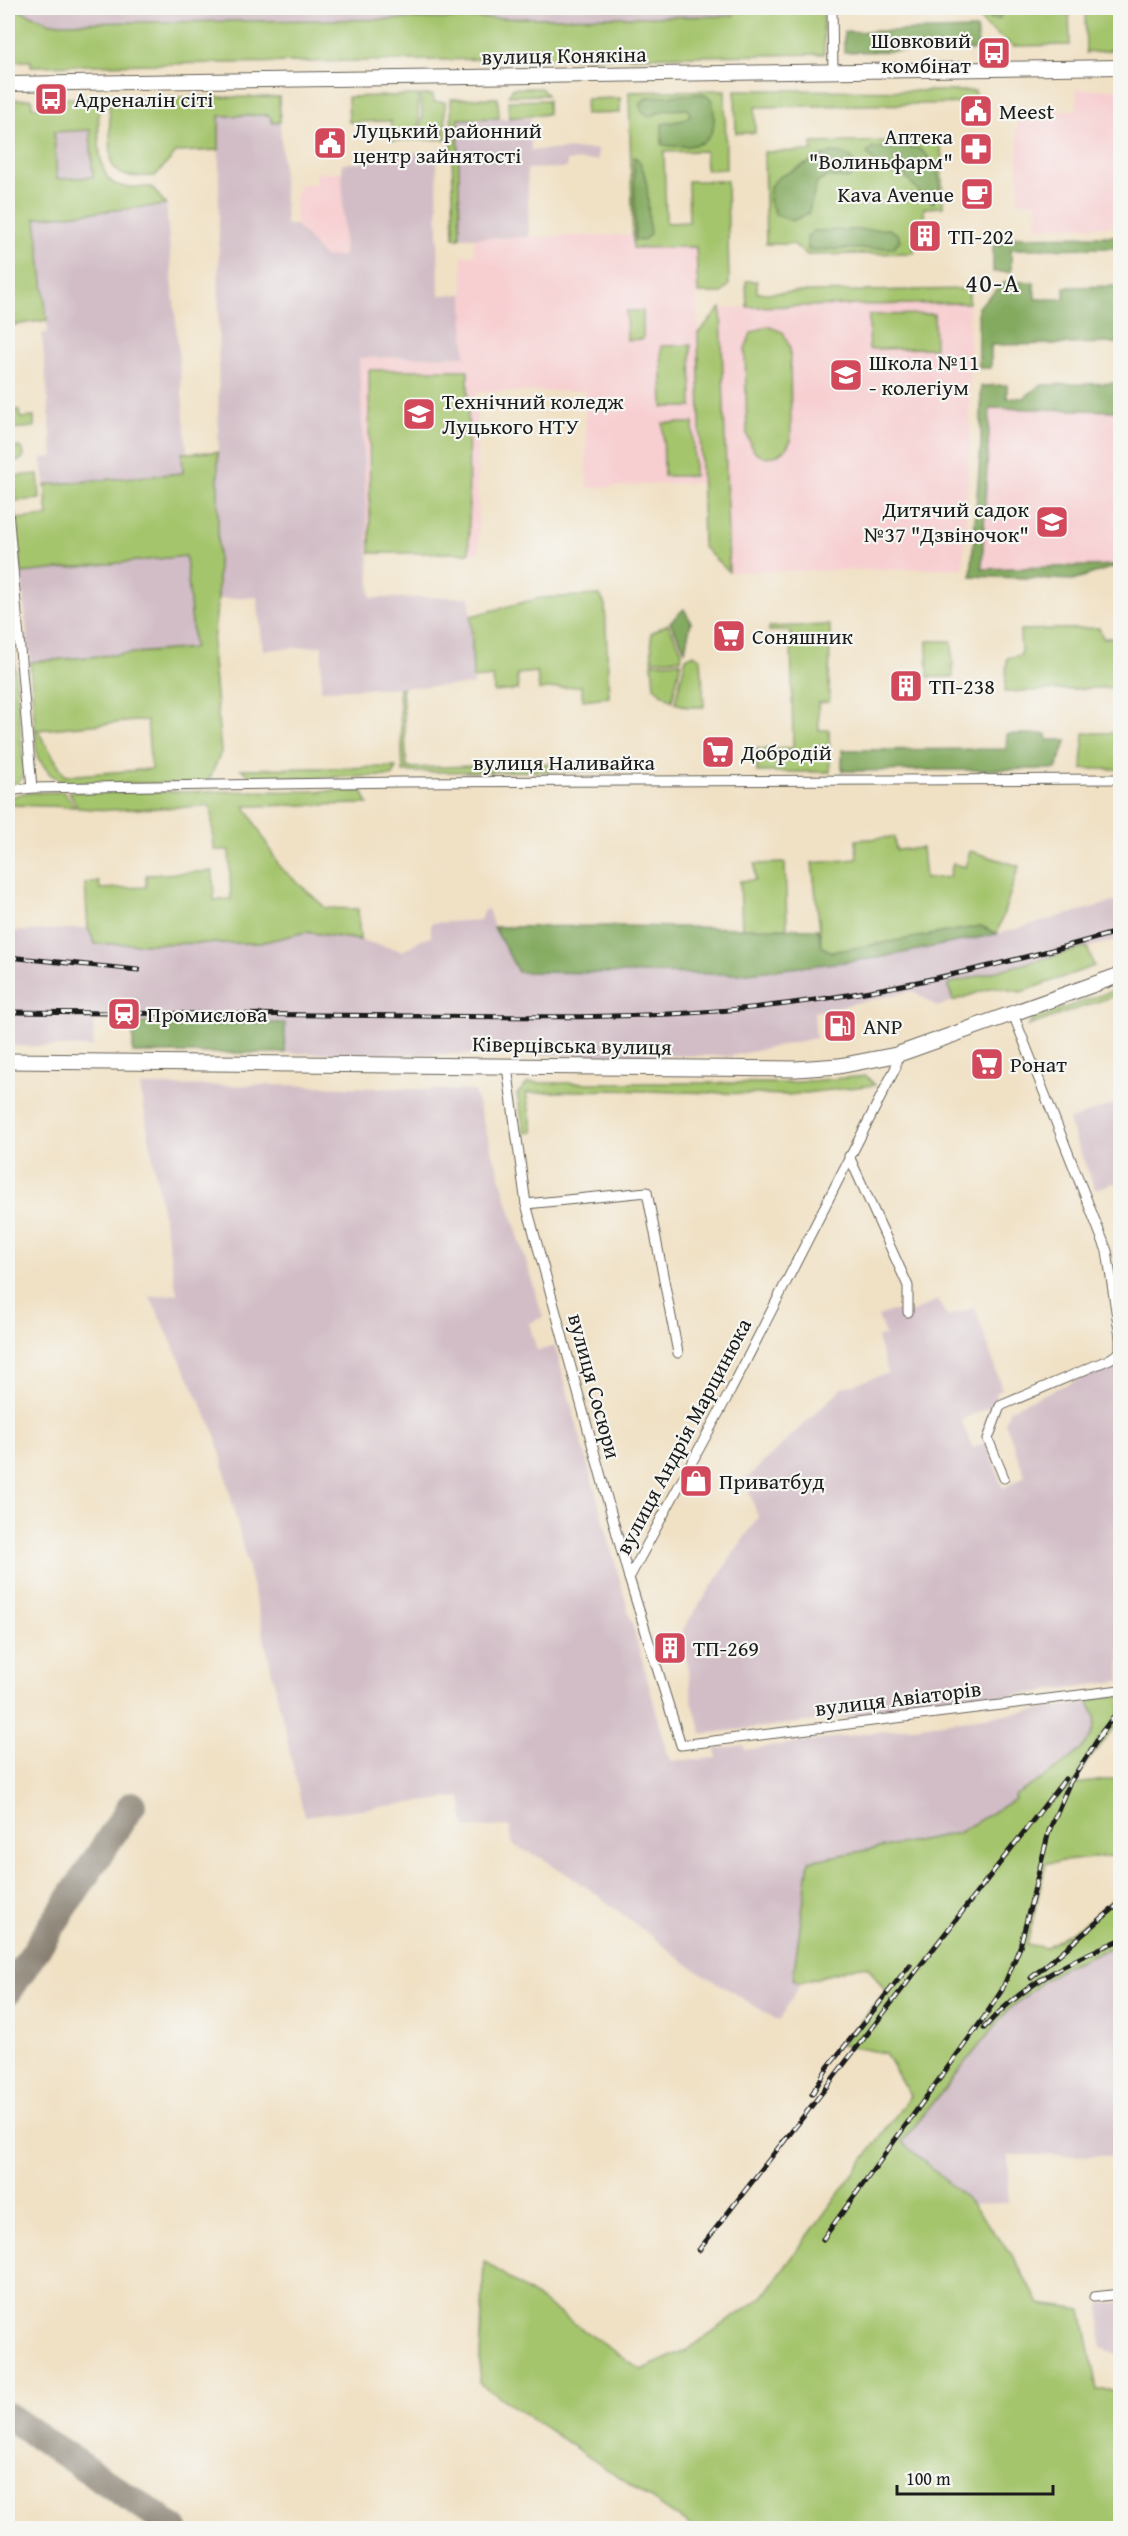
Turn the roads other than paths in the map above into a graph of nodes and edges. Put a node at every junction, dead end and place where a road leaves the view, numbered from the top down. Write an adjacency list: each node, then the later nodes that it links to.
1 (832, 8): 3 (street)
2 (1120, 67): 3 (street, вулиця Конякіна)
3 (833, 72): 4 (street, вулиця Конякіна)
4 (8, 84)
5 (8, 511): 7 (street)
6 (1120, 779): 7 (street, вулиця Наливайка)
7 (32, 788): 8 (street, вулиця Наливайка)
8 (8, 791)
9 (1120, 975): 10 (main road, Ківерцівська вулиця)
10 (1013, 1014): 11 (main road, Ківерцівська вулиця); 17 (street)
11 (896, 1055): 13 (main road, Ківерцівська вулиця); 14 (street, вулиця Андрія Марцинюка)
12 (8, 1061): 13 (main road, Ківерцівська вулиця)
13 (507, 1067): 15 (street, вулиця Сосюри)
14 (849, 1156): 16 (street); 20 (street, вулиця Андрія Марцинюка)
15 (526, 1204): 18 (street); 20 (street, вулиця Сосюри)
16 (908, 1312)
17 (1120, 1337): 19 (street)
18 (678, 1353)
19 (1004, 1478)
20 (629, 1578): 22 (street, вулиця Андрія Марцинюка)
21 (1120, 1690): 22 (street, вулиця Авіаторів)
22 (681, 1744)
23 (1120, 2294): 24 (street)
24 (1095, 2297)

